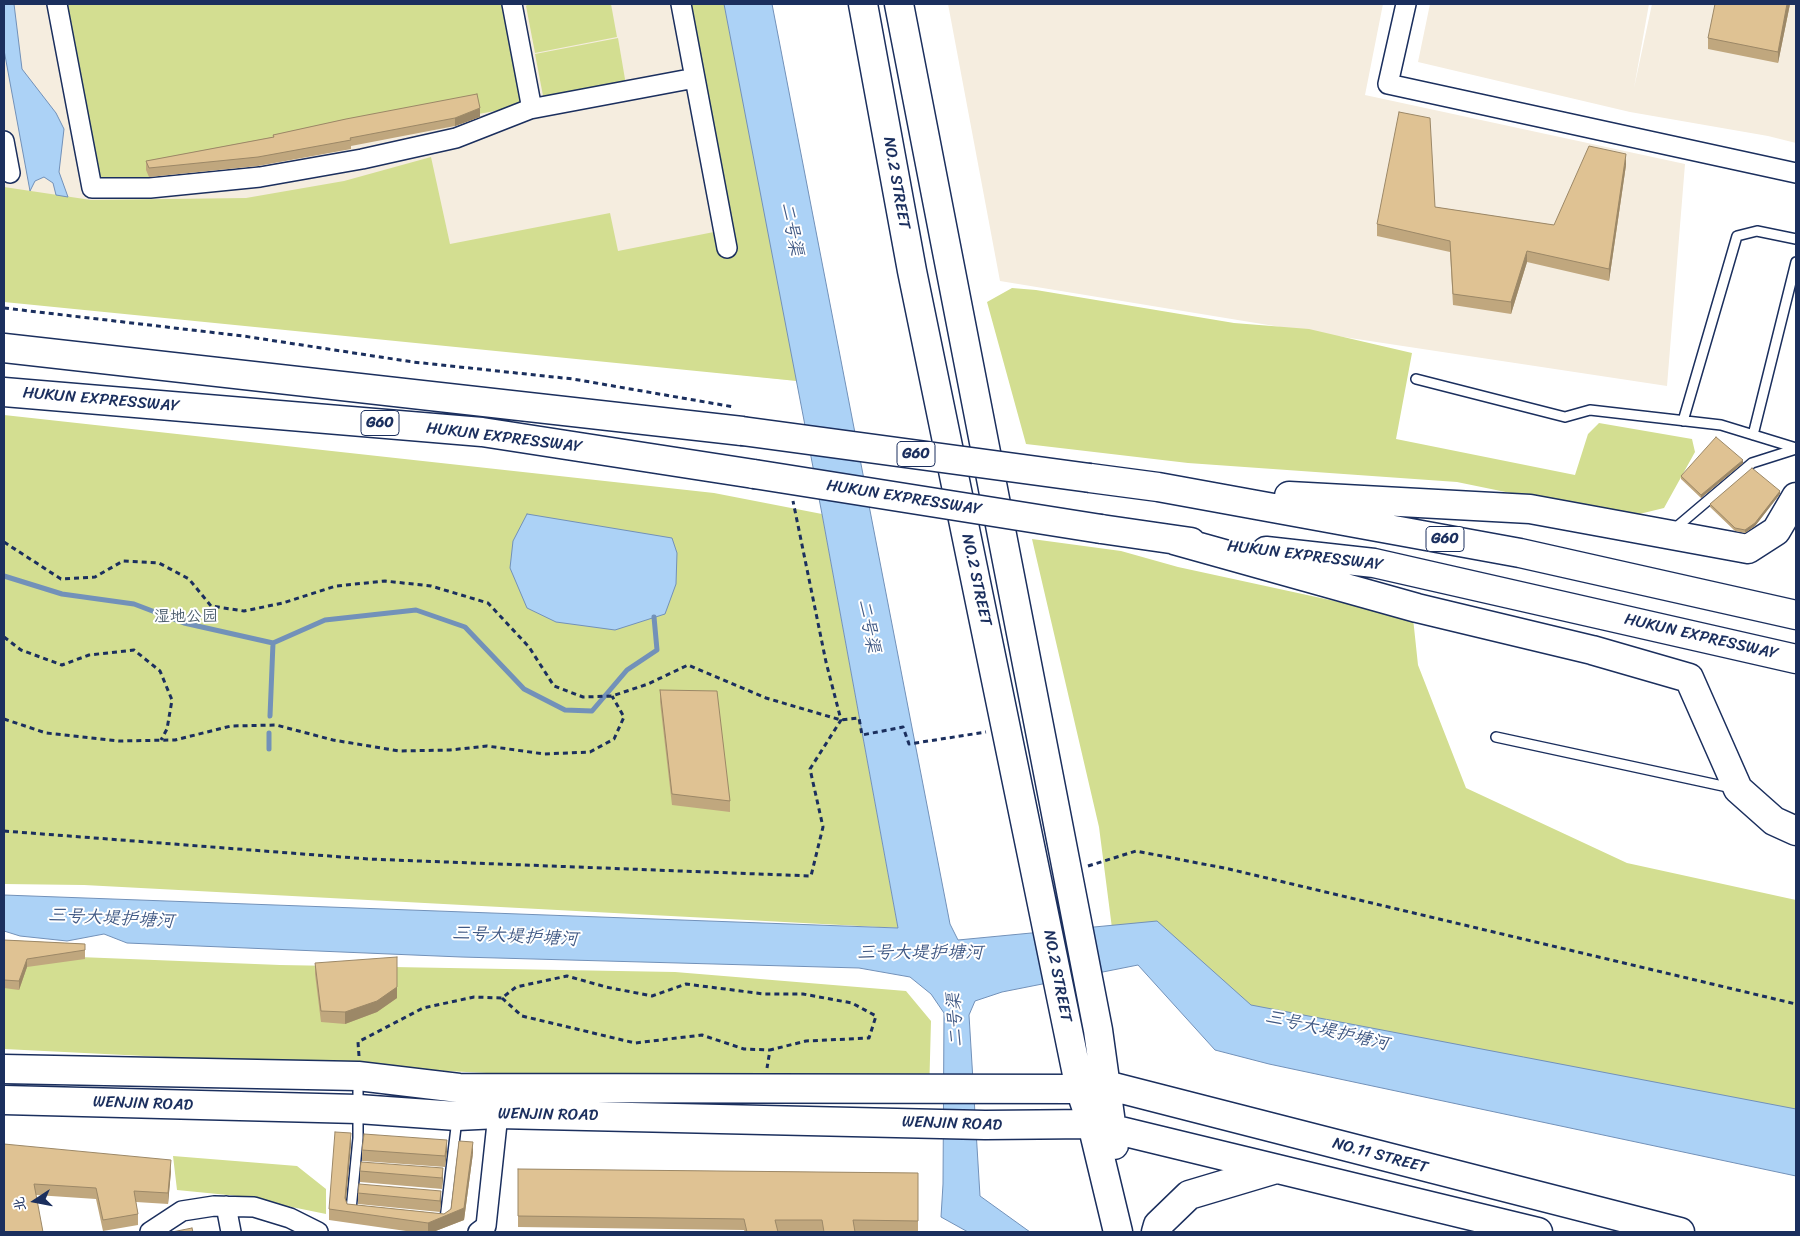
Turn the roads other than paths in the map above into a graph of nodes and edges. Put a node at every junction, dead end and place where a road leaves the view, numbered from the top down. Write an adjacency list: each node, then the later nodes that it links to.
1 (57, 4): 7 (street)
2 (512, 4): 8 (street)
3 (681, 4): 7 (street)
4 (863, 4): 32 (main road, NO.2 STREET)
5 (899, 4): 32 (main road, NO.2 STREET)
6 (1406, 4): 11 (street)
7 (695, 78): 13 (street)
8 (531, 104)
9 (4, 141): 10 (street)
10 (10, 173)
11 (1796, 173)
12 (1796, 239): 18 (lane)
13 (727, 248)
14 (1796, 262): 19 (lane)
15 (4, 348): 21 (main road, HUKUN EXPRESSWAY / G60, bridge)
16 (1416, 379): 18 (lane)
17 (4, 392): 24 (main road, HUKUN EXPRESSWAY / G60, bridge)
18 (1684, 421): 19 (lane)
19 (1753, 435): 20 (lane)
20 (1796, 449): 23 (lane)
21 (1158, 486): 23 (main road); 25 (main road, HUKUN EXPRESSWAY / G60)
22 (1796, 496): 23 (main road)
23 (1668, 534)
24 (1174, 540): 26 (main road, HUKUN EXPRESSWAY / G60); 28 (main road)
25 (1796, 615)
26 (1796, 659)
27 (1496, 737): 28 (lane)
28 (1738, 789): 29 (main road)
29 (1796, 831)
30 (4, 1069): 31 (main road, WENJIN ROAD)
31 (358, 1076): 34 (main road, WENJIN ROAD); 35 (lane)
32 (1093, 1087): 34 (main road, WENJIN ROAD); 37 (main road); 52 (main road, NO.11 STREET)
33 (4, 1100): 35 (main road, WENJIN ROAD)
34 (458, 1102): 35 (main road, WENJIN ROAD); 36 (main road, WENJIN ROAD); 43 (lane)
35 (358, 1109): 39 (lane)
36 (498, 1114): 37 (main road, WENJIN ROAD); 47 (street)
37 (1101, 1126): 38 (main road); 48 (main road); 49 (main road)
38 (1276, 1169): 50 (main road); 51 (main road)
39 (353, 1188): 40 (lane); 42 (lane)
40 (363, 1189)
41 (226, 1206): 44 (street); 45 (street); 46 (street)
42 (370, 1212)
43 (427, 1217)
44 (150, 1232)
45 (231, 1232)
46 (318, 1232)
47 (478, 1232)
48 (1118, 1232)
49 (1133, 1232)
50 (1156, 1232)
51 (1538, 1232)
52 (1680, 1232)

